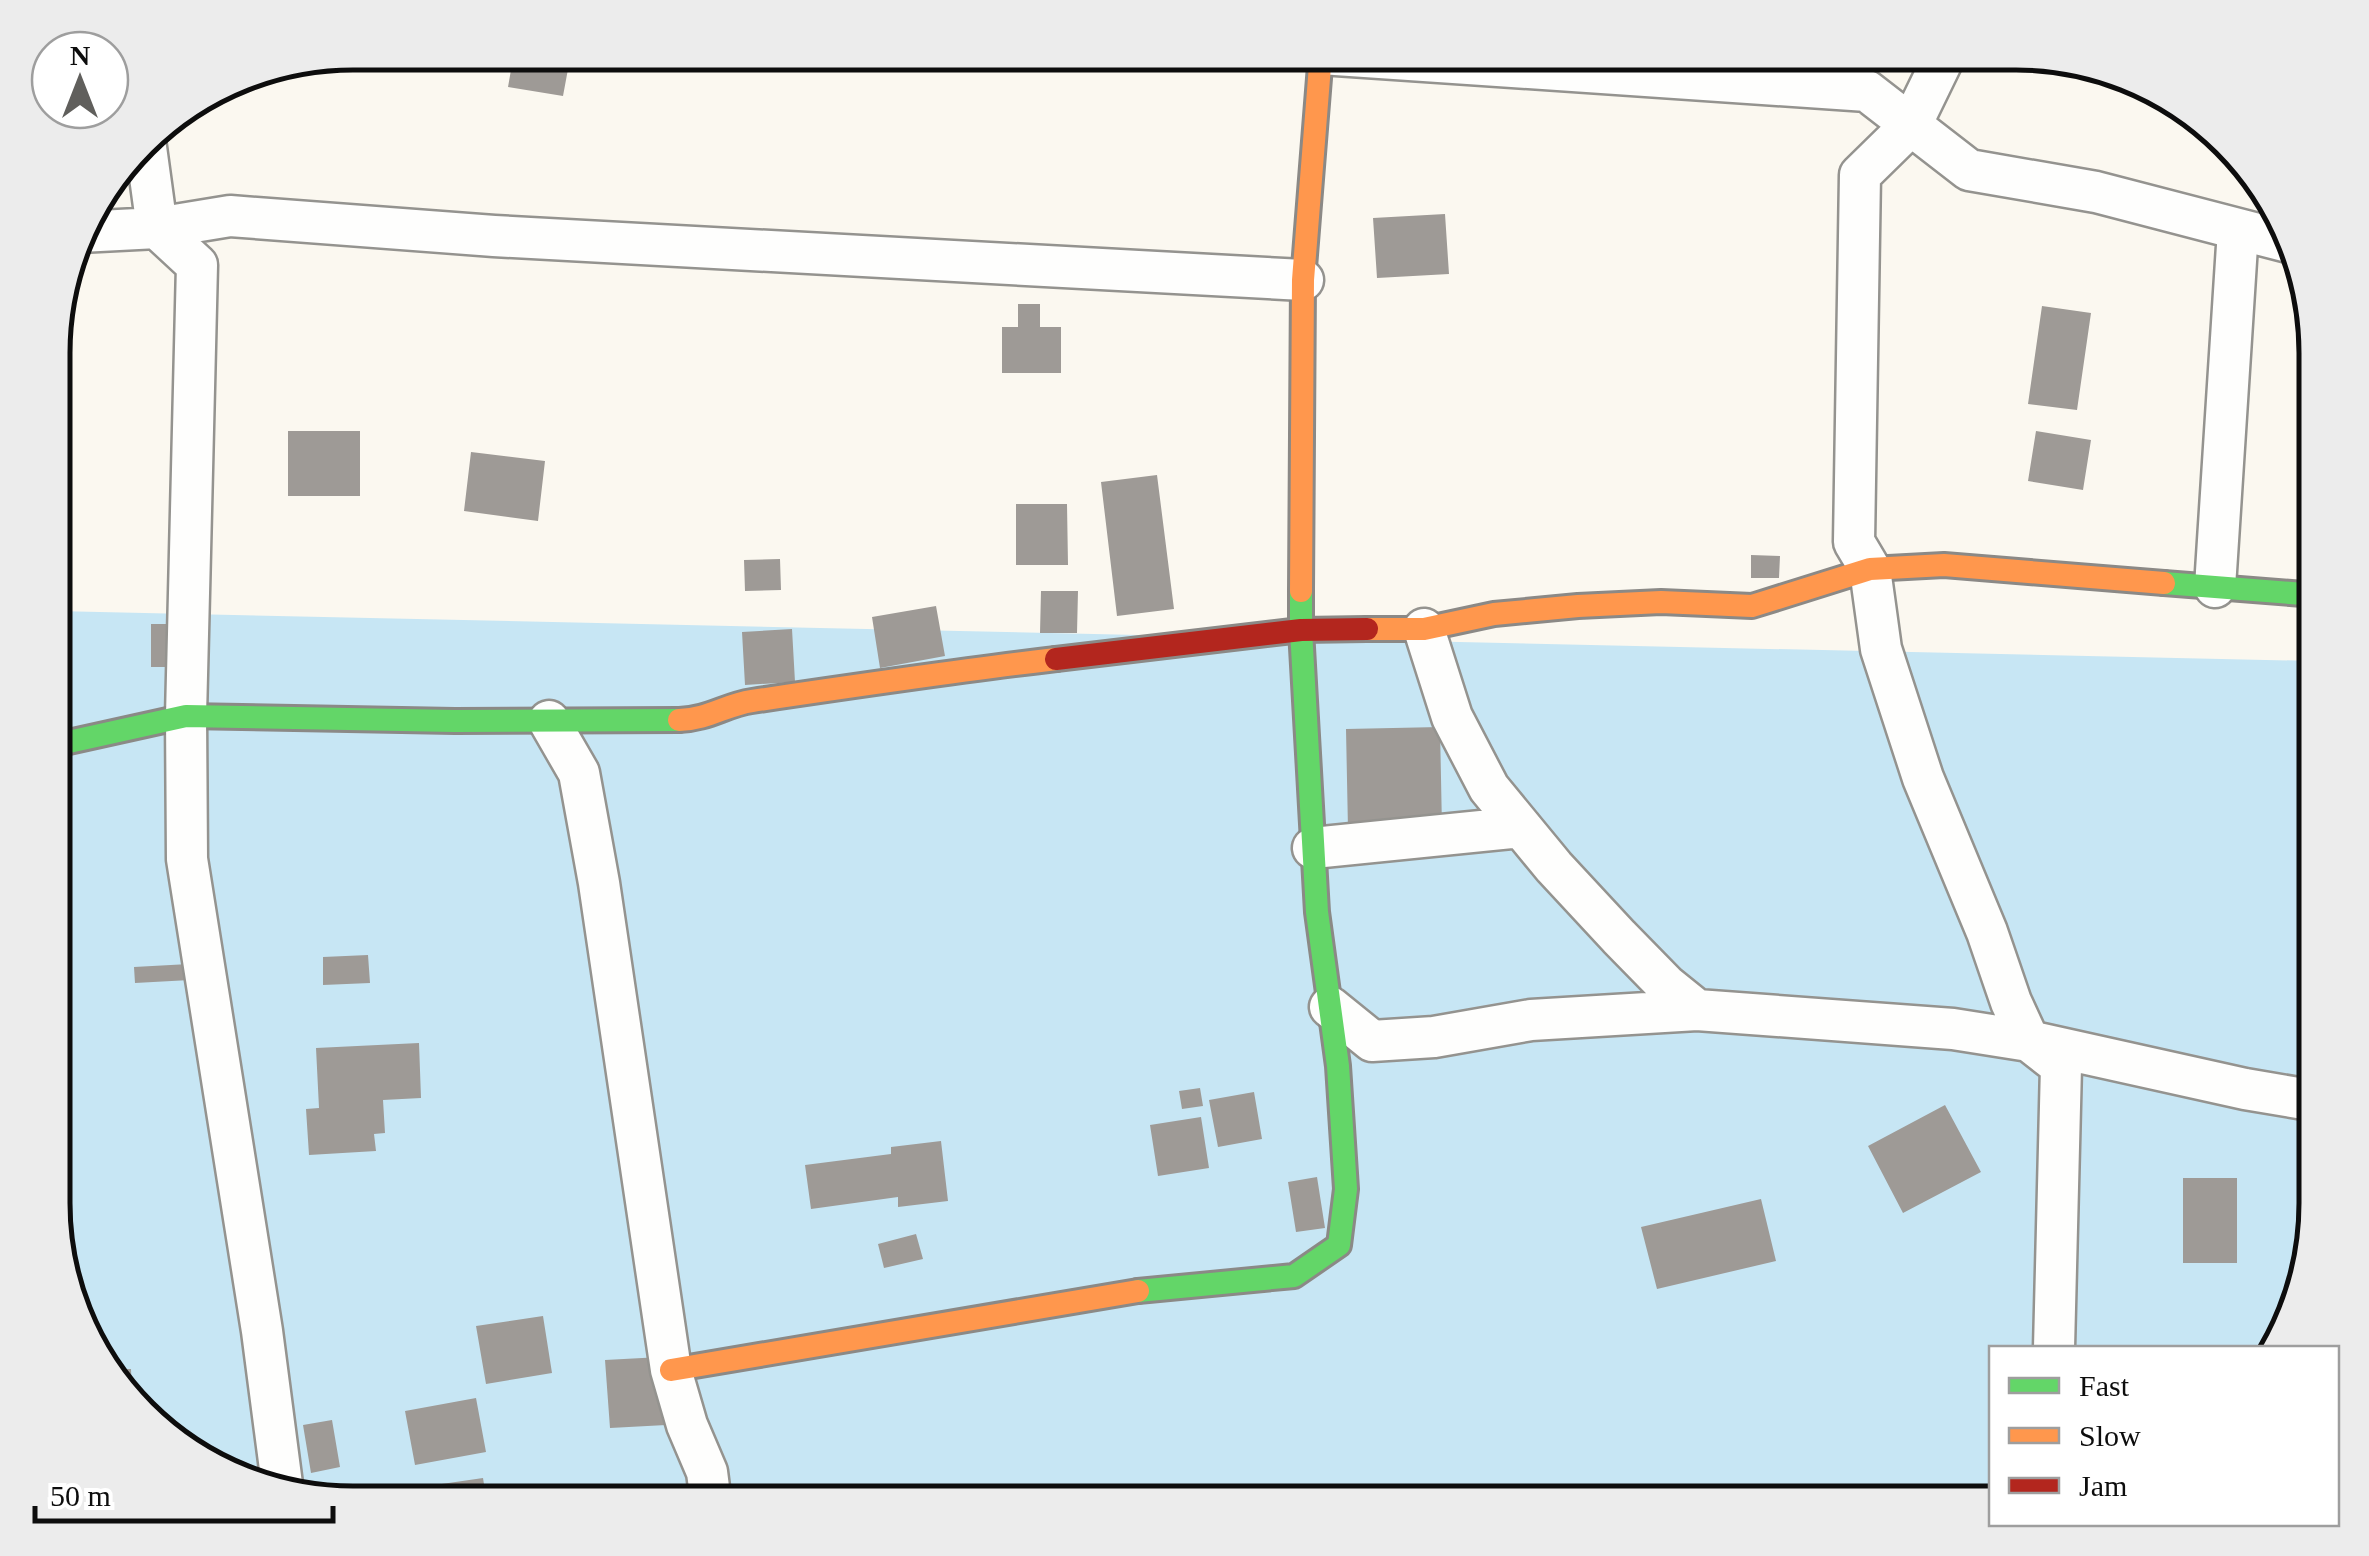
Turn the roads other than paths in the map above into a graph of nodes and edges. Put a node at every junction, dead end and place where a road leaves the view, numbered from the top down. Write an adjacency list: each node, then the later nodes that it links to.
1 (1320, 70): 10 (street)
2 (1569, 70): 4 (street)
3 (1938, 70): 4 (street)
4 (1912, 125): 7 (street); 11 (street)
5 (148, 158): 6 (street)
6 (157, 228): 8 (street); 10 (street); 16 (street)
7 (2238, 230): 9 (street); 12 (street)
8 (98, 231)
9 (2274, 239)
10 (1303, 280): 15 (street)
11 (1870, 569): 12 (street); 14 (street); 23 (street)
12 (2215, 587): 13 (street)
13 (2298, 594)
14 (1424, 629): 15 (street); 19 (street)
15 (1301, 630): 17 (street); 20 (street)
16 (186, 716): 17 (street); 18 (street); 27 (street)
17 (549, 722): 26 (street)
18 (70, 743)
19 (1521, 826): 20 (street); 22 (street)
20 (1313, 848): 21 (street)
21 (1330, 1007): 22 (street); 26 (street)
22 (1697, 1010): 23 (street)
23 (2029, 1041): 24 (street); 25 (street)
24 (2298, 1098)
25 (2054, 1346)
26 (671, 1370): 28 (street)
27 (281, 1476)
28 (709, 1486)

